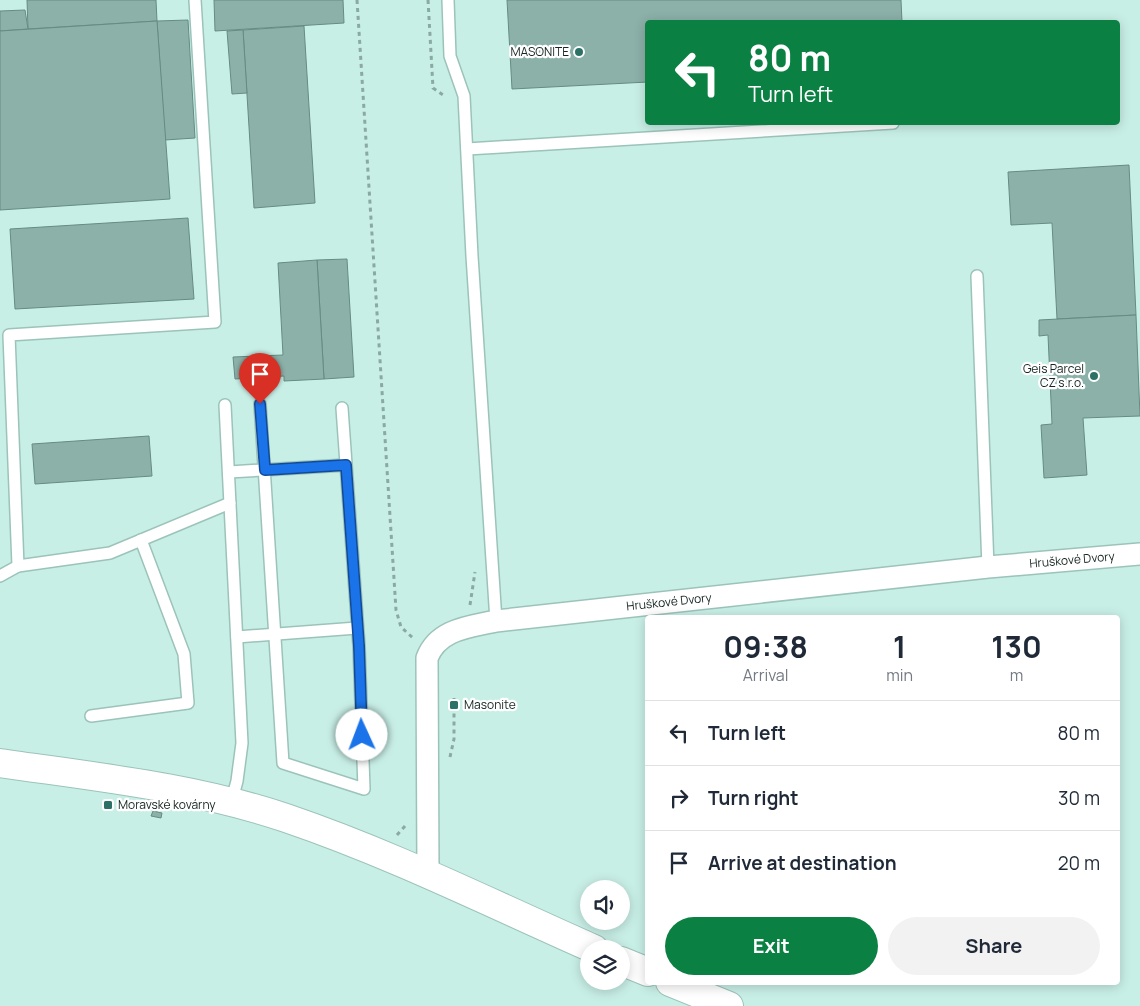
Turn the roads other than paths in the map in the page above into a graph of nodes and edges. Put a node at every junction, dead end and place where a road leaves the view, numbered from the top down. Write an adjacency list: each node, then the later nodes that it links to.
1 (195, 0): 6 (lane)
2 (448, 0): 4 (lane)
3 (860, 125): 4 (lane)
4 (467, 149): 19 (lane)
5 (977, 276): 17 (lane)
6 (4, 335): 16 (lane)
7 (260, 404): 11 (lane)
8 (225, 405): 12 (lane)
9 (342, 408): 10 (lane)
10 (346, 465): 11 (lane); 20 (lane)
11 (265, 470): 12 (lane); 21 (lane)
12 (229, 472): 13 (lane)
13 (230, 503): 14 (lane); 22 (lane)
14 (141, 540): 16 (lane); 23 (lane)
15 (1140, 554): 17 (street, Hruškové Dvory)
16 (18, 566): 18 (lane)
17 (988, 567): 19 (street, Hruškové Dvory)
18 (0, 576)
19 (496, 612): 26 (street, Hruškové Dvory)
20 (357, 628): 21 (lane); 21 (lane)
21 (275, 634): 22 (lane)
22 (236, 637): 25 (lane)
23 (91, 716)
24 (0, 762): 25 (street)
25 (231, 803): 26 (street)
26 (428, 874): 27 (street)
27 (580, 943)
28 (630, 965): 29 (street)
29 (645, 971)
30 (677, 985): 31 (street)
31 (729, 1006)

